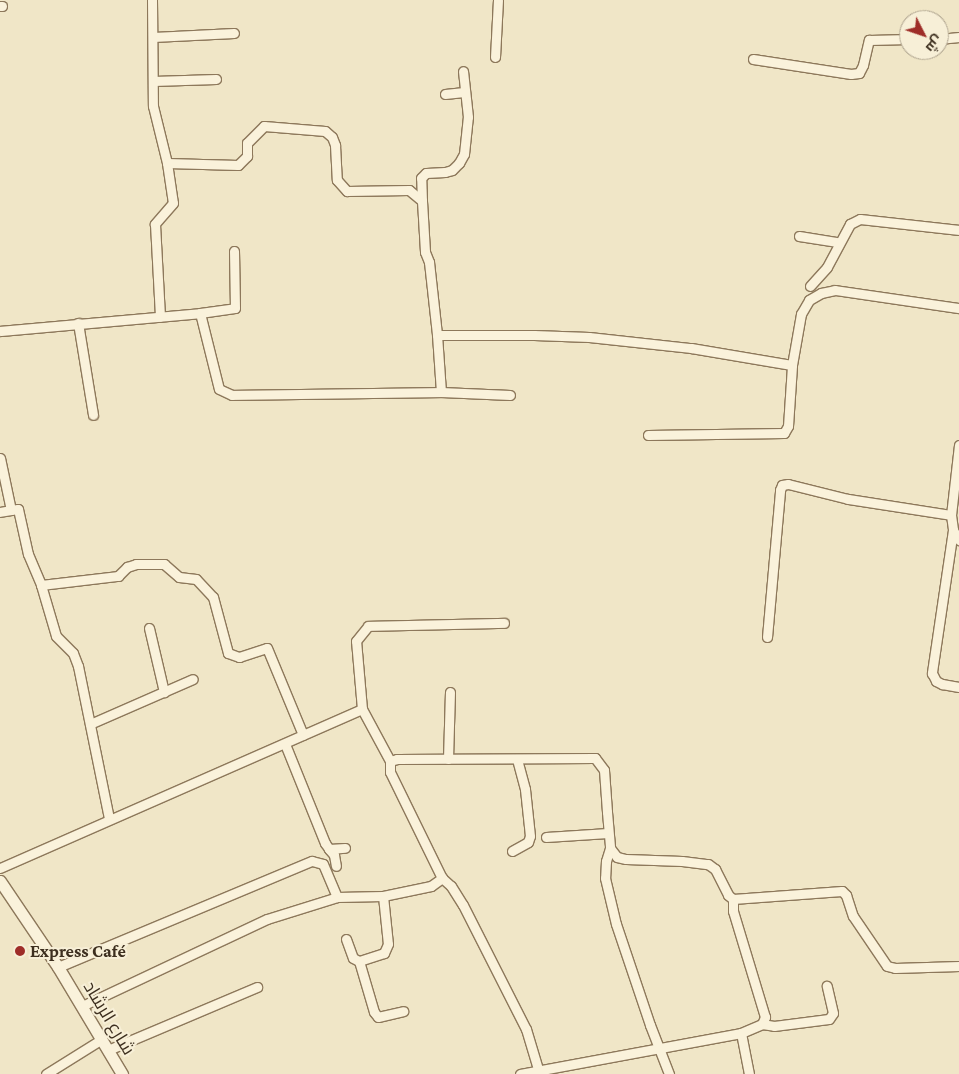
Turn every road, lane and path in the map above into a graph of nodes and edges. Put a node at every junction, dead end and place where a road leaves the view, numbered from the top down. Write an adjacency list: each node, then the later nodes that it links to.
1 (152, 0): 4 (street)
2 (498, 0): 6 (street)
3 (234, 33): 4 (street)
4 (153, 37): 10 (street)
5 (899, 39): 7 (street)
6 (495, 57)
7 (754, 59)
8 (463, 71): 11 (street)
9 (216, 79): 10 (street)
10 (153, 81): 13 (street)
11 (464, 92): 12 (street); 14 (street)
12 (445, 94)
13 (168, 163): 14 (street); 22 (street)
14 (422, 201): 25 (street)
15 (959, 230): 17 (street)
16 (798, 236): 17 (street)
17 (838, 242): 19 (street)
18 (234, 251): 21 (street)
19 (810, 286)
20 (959, 308): 26 (street)
21 (200, 313): 22 (street); 27 (street)
22 (160, 317): 23 (street)
23 (78, 323): 24 (street); 29 (street)
24 (0, 331)
25 (437, 336): 26 (street); 27 (street)
26 (792, 365): 30 (street)
27 (440, 392): 28 (street)
28 (510, 395)
29 (93, 415)
30 (648, 435)
31 (959, 445): 35 (street)
32 (0, 458): 33 (street)
33 (11, 510): 34 (street); 38 (street)
34 (0, 512)
35 (951, 515): 36 (street); 41 (street)
36 (953, 530): 37 (street); 43 (street)
37 (959, 540)
38 (41, 585): 47 (street); 48 (street)
39 (504, 623): 46 (street)
40 (149, 628): 44 (street)
41 (766, 637)
42 (192, 679): 44 (street)
43 (959, 687)
44 (164, 692): 47 (street)
45 (450, 692): 50 (street)
46 (362, 709): 48 (street); 52 (street)
47 (90, 724): 53 (street)
48 (302, 735): 49 (street)
49 (285, 744): 53 (street); 56 (street)
50 (448, 759): 51 (street); 52 (street)
51 (517, 759): 54 (street); 59 (street)
52 (390, 761): 62 (street)
53 (110, 818): 61 (street)
54 (608, 833): 55 (street); 58 (street)
55 (546, 837)
56 (329, 848): 57 (street); 60 (street)
57 (345, 848)
58 (610, 848): 67 (street); 79 (street)
59 (512, 851)
60 (336, 866)
61 (0, 868)
62 (442, 878): 65 (street); 81 (street)
63 (0, 881): 64 (street, شارع الرشاد)
64 (4, 893): 71 (street, شارع الرشاد)
65 (382, 896): 66 (street); 69 (street)
66 (337, 898): 71 (street); 74 (street)
67 (733, 899): 70 (street); 76 (street)
68 (346, 939): 69 (street)
69 (359, 961): 75 (street)
70 (959, 966)
71 (58, 967): 74 (street, شارع الرشاد)
72 (828, 986): 76 (street)
73 (257, 987): 80 (street)
74 (82, 1006): 78 (street, شارع الرشاد)
75 (403, 1011)
76 (762, 1024): 77 (street)
77 (741, 1033): 79 (street); 85 (street)
78 (102, 1040): 80 (street, شارع الرشاد); 82 (street)
79 (660, 1048): 81 (street); 84 (street)
80 (108, 1050): 83 (street, شارع الرشاد)
81 (529, 1072)
82 (46, 1074)
83 (122, 1074)
84 (669, 1074)
85 (749, 1074)

